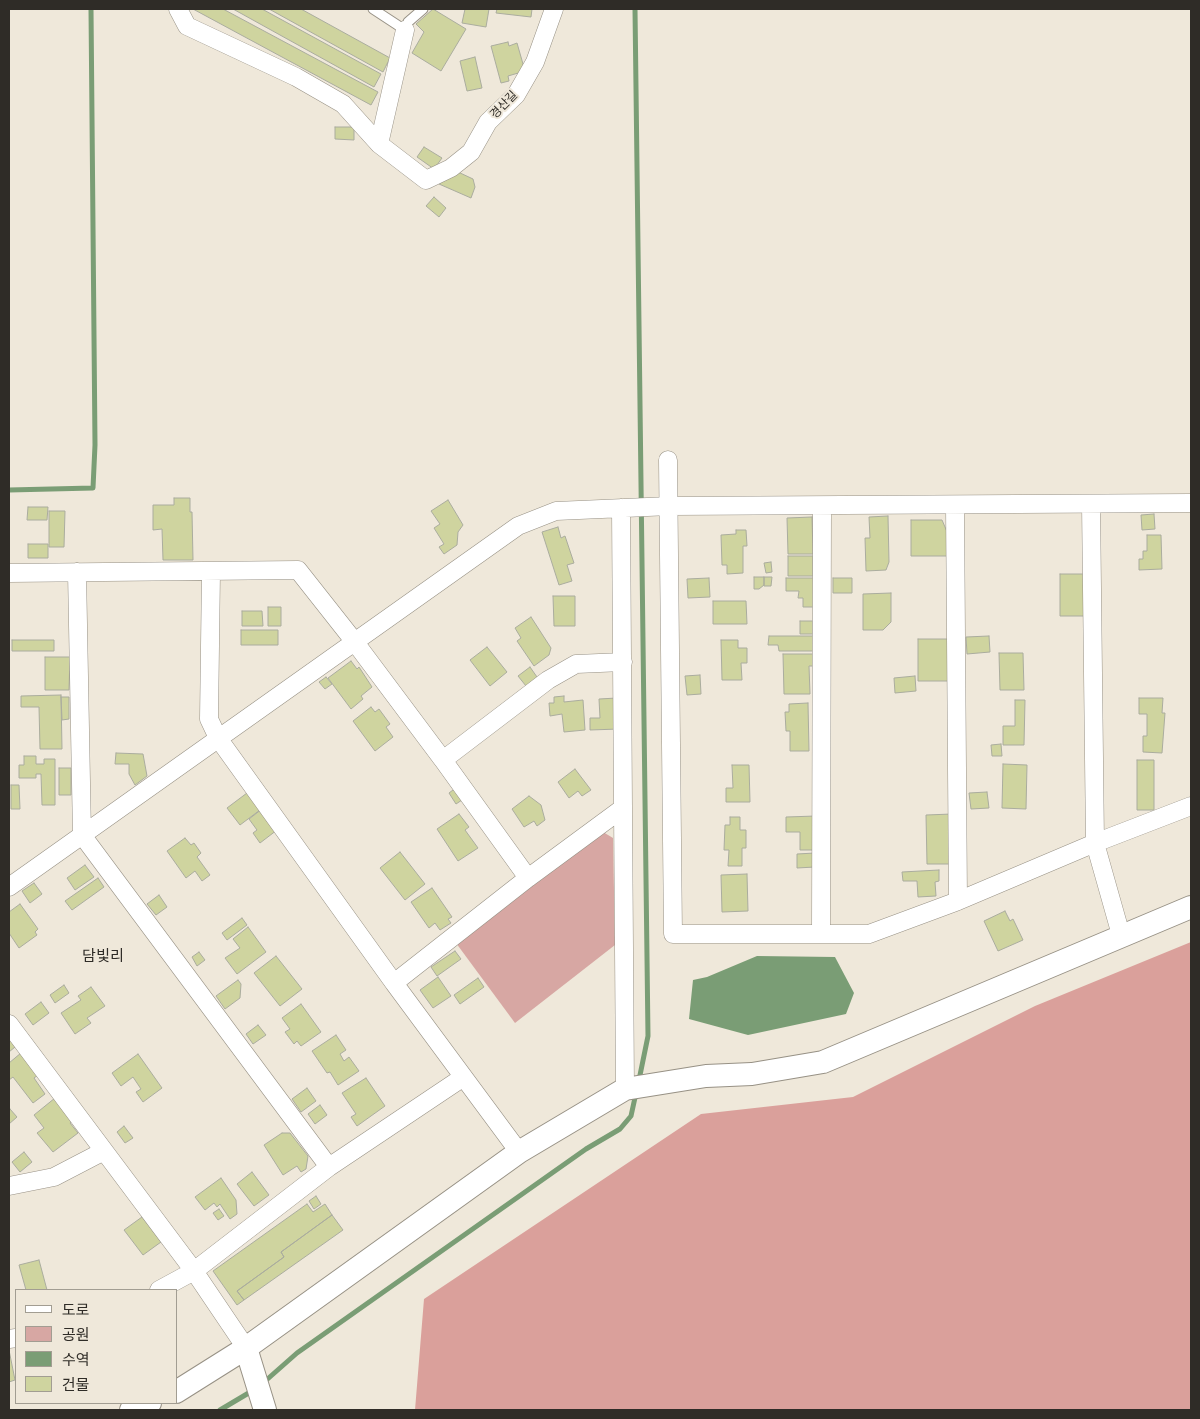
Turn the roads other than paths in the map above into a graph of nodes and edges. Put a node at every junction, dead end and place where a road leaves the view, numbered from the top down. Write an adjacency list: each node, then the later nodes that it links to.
1 (178, 9): 6 (street, 경산길)
2 (373, 9): 5 (lane)
3 (423, 9): 5 (lane)
4 (554, 9): 6 (street, 경산길)
5 (405, 30): 6 (street)
6 (379, 144)
7 (668, 460): 11 (street)
8 (1191, 503): 9 (street)
9 (1091, 504): 10 (street); 24 (street)
10 (954, 505): 12 (street); 27 (street)
11 (670, 506): 12 (street); 13 (street); 29 (street)
12 (822, 506): 29 (street)
13 (621, 508): 17 (street); 18 (street)
14 (76, 572): 15 (street); 16 (street); 23 (street)
15 (211, 572): 17 (street); 19 (street)
16 (9, 573)
17 (354, 641): 19 (street); 20 (street)
18 (623, 662): 20 (street); 22 (street)
19 (218, 738): 23 (street); 31 (street)
20 (443, 760): 25 (street)
21 (1191, 806): 24 (street)
22 (623, 808): 25 (street); 34 (street)
23 (82, 834): 26 (street); 37 (street)
24 (1095, 843): 27 (street); 30 (street)
25 (528, 878): 31 (street)
26 (9, 887)
27 (958, 902): 29 (street)
28 (1191, 907): 30 (street)
29 (821, 933)
30 (1121, 935): 34 (street)
31 (394, 983): 33 (street)
32 (9, 1024): 35 (street)
33 (462, 1078): 36 (street); 37 (street)
34 (624, 1089): 36 (street)
35 (104, 1151): 38 (street); 39 (street)
36 (519, 1152): 41 (street)
37 (329, 1167): 39 (street)
38 (9, 1186)
39 (194, 1271): 40 (street); 41 (street)
40 (161, 1289)
41 (249, 1355): 42 (street); 45 (street)
42 (178, 1391)
43 (147, 1404): 44 (street)
44 (131, 1410)
45 (265, 1410)

